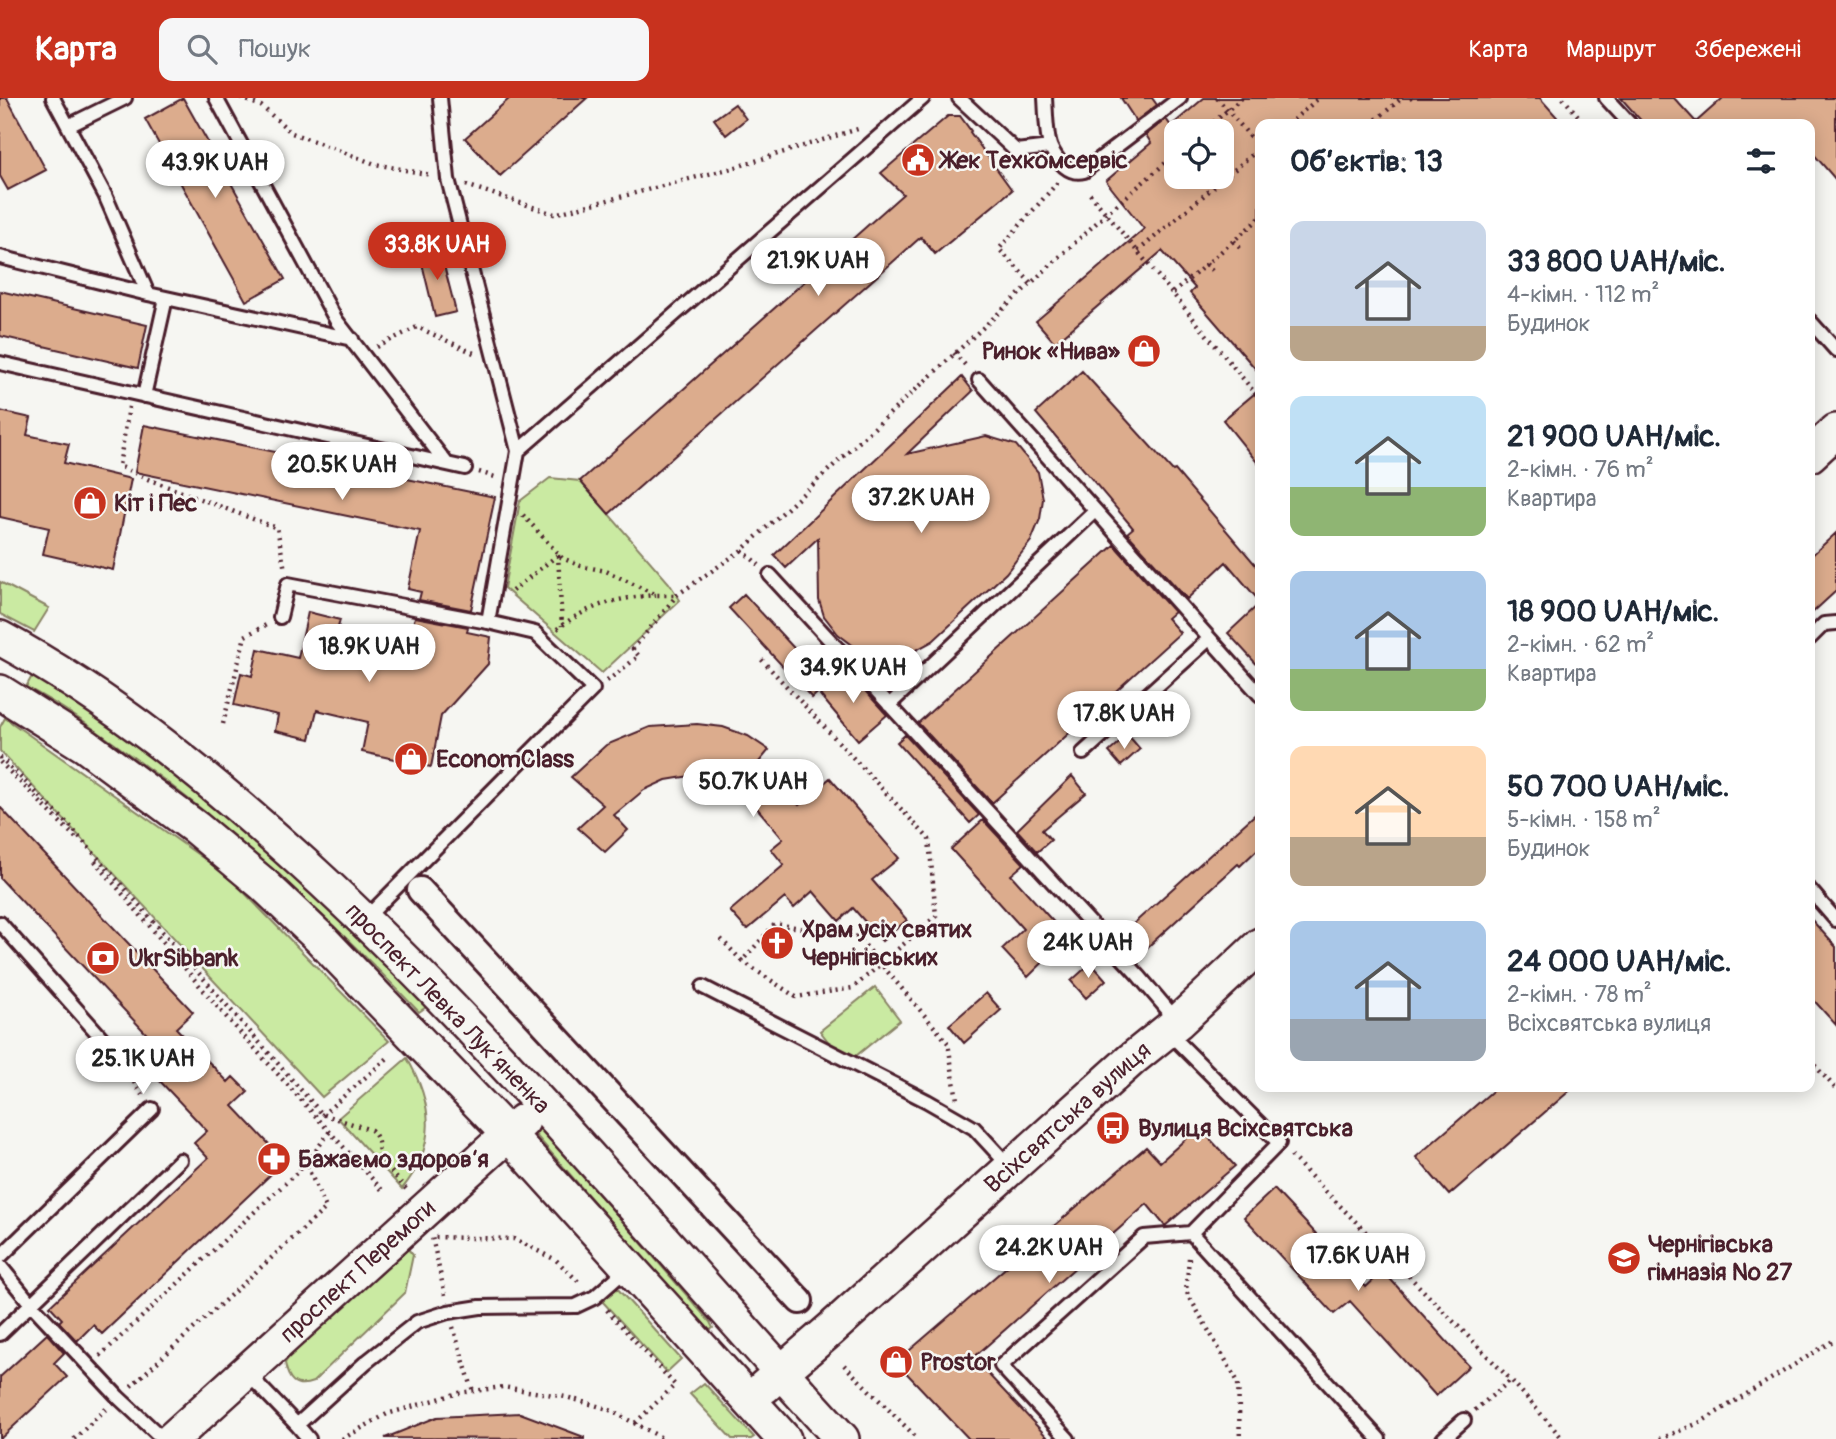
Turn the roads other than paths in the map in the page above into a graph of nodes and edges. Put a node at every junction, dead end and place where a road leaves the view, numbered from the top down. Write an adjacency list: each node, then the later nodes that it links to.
1 (53, 98): 11 (lane)
2 (125, 98): 11 (lane)
3 (216, 98): 17 (lane)
4 (440, 98): 24 (lane)
5 (923, 98): 24 (lane)
6 (959, 98): 12 (lane)
7 (1045, 98): 12 (lane)
8 (1180, 98): 12 (lane)
9 (1606, 98): 10 (lane)
10 (1625, 119)
11 (68, 127): 14 (lane)
12 (1050, 147)
13 (0, 257): 14 (lane)
14 (148, 294): 15 (lane)
15 (166, 298): 17 (lane); 21 (lane)
16 (1815, 327): 18 (lane)
17 (352, 339): 25 (lane)
18 (1836, 350)
19 (0, 363): 21 (lane)
20 (979, 380): 27 (lane)
21 (138, 395): 25 (lane)
22 (1836, 431): 23 (main road)
23 (1815, 450)
24 (518, 452): 29 (lane)
25 (447, 464): 26 (lane)
26 (465, 468)
27 (1095, 511): 34 (lane); 37 (lane)
28 (770, 575): 37 (lane)
29 (489, 615): 30 (lane); 41 (lane)
30 (281, 617)
31 (1836, 623): 32 (lane)
32 (1815, 633)
33 (0, 638): 41 (main road, проспект Левка Лукʼяненка)
34 (1209, 639): 35 (lane); 38 (lane)
35 (1255, 690)
36 (0, 692): 50 (main road, проспект Левка Лукʼяненка)
37 (889, 705): 46 (lane)
38 (1083, 753)
39 (420, 890): 57 (street)
40 (1815, 896): 42 (lane)
41 (364, 920): 48 (main road, проспект Левка Лукʼяненка)
42 (1836, 920)
43 (0, 923): 47 (lane)
44 (1255, 950): 46 (main road, Всіхсвятська вулиця)
45 (703, 986): 52 (lane)
46 (1173, 1026): 52 (main road, Всіхсвятська вулиця); 53 (lane)
47 (124, 1063)
48 (542, 1103): 50 (main road, проспект Перемоги); 61 (main road, проспект Левка Лукʼяненка)
49 (152, 1109): 54 (lane)
50 (508, 1134): 56 (main road, проспект Левка Лукʼяненка); 60 (main road, проспект Перемоги)
51 (180, 1160): 58 (lane)
52 (1010, 1167): 61 (main road, Всіхсвятська вулиця)
53 (1191, 1233): 70 (lane); 71 (lane)
54 (0, 1257)
55 (0, 1266): 58 (lane)
56 (628, 1268): 62 (main road, проспект Левка Лукʼяненка); 64 (lane)
57 (800, 1301)
58 (31, 1304): 59 (lane); 65 (lane)
59 (0, 1334)
60 (247, 1372): 64 (lane); 66 (main road, проспект Перемоги)
61 (780, 1373): 62 (main road, Всіхсвятська вулиця); 69 (main road, проспект Левка Лукʼяненка)
62 (748, 1399): 68 (main road, проспект Левка Лукʼяненка)
63 (1464, 1420): 72 (lane)
64 (297, 1425): 67 (lane)
65 (163, 1439)
66 (172, 1439)
67 (309, 1439)
68 (784, 1439)
69 (842, 1439)
70 (1068, 1439)
71 (1379, 1439)
72 (1443, 1439)

